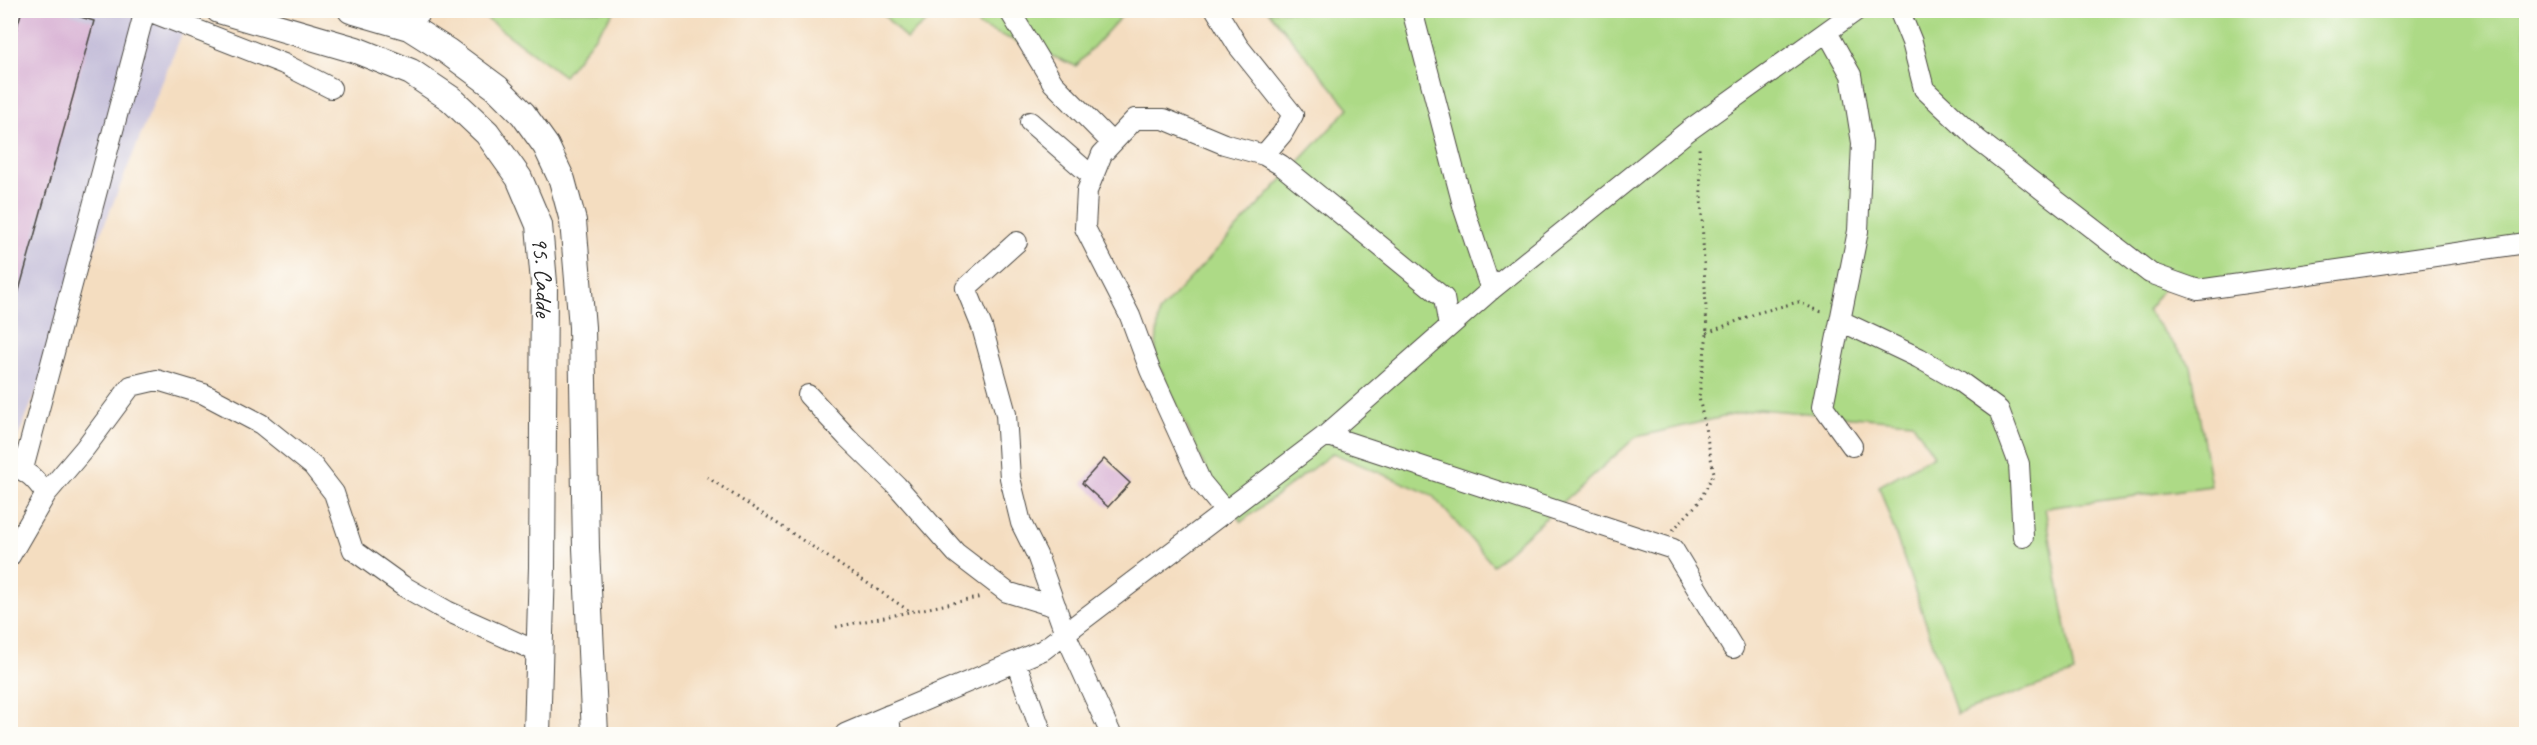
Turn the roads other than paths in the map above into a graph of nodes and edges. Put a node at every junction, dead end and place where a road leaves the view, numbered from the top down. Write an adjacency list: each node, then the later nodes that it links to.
1 (145, 10): 11 (street); 24 (street)
2 (219, 10): 32 (main road, 95. Cadde)
3 (351, 10): 9 (main road, 95. Cadde)
4 (1010, 10): 13 (street)
5 (1216, 10): 14 (street)
6 (1412, 10): 18 (street)
7 (1857, 10): 10 (street)
8 (1899, 10): 17 (street)
9 (415, 19): 36 (main road, 95. Cadde)
10 (1827, 32): 18 (street); 19 (street)
11 (332, 88)
12 (1030, 122): 15 (street)
13 (1113, 143): 14 (street); 15 (street)
14 (1264, 155): 20 (street)
15 (1093, 177): 26 (street)
16 (1017, 242): 29 (street)
17 (2526, 243)
18 (1491, 290): 20 (street)
19 (1840, 321): 23 (street); 27 (street)
20 (1449, 327): 22 (street)
21 (808, 395): 29 (street)
22 (1326, 435): 26 (street); 31 (street)
23 (1852, 446)
24 (17, 468): 25 (street)
25 (46, 494): 28 (street); 32 (street)
26 (1226, 512): 30 (street)
27 (2022, 537)
28 (10, 556)
29 (1056, 607): 30 (street)
30 (1065, 633): 33 (street); 39 (street)
31 (1733, 648)
32 (538, 652): 35 (main road, 95. Cadde)
33 (1016, 662): 34 (street); 38 (street)
34 (890, 725): 37 (street)
35 (537, 735)
36 (595, 735)
37 (845, 735)
38 (1042, 735)
39 (1111, 735)

